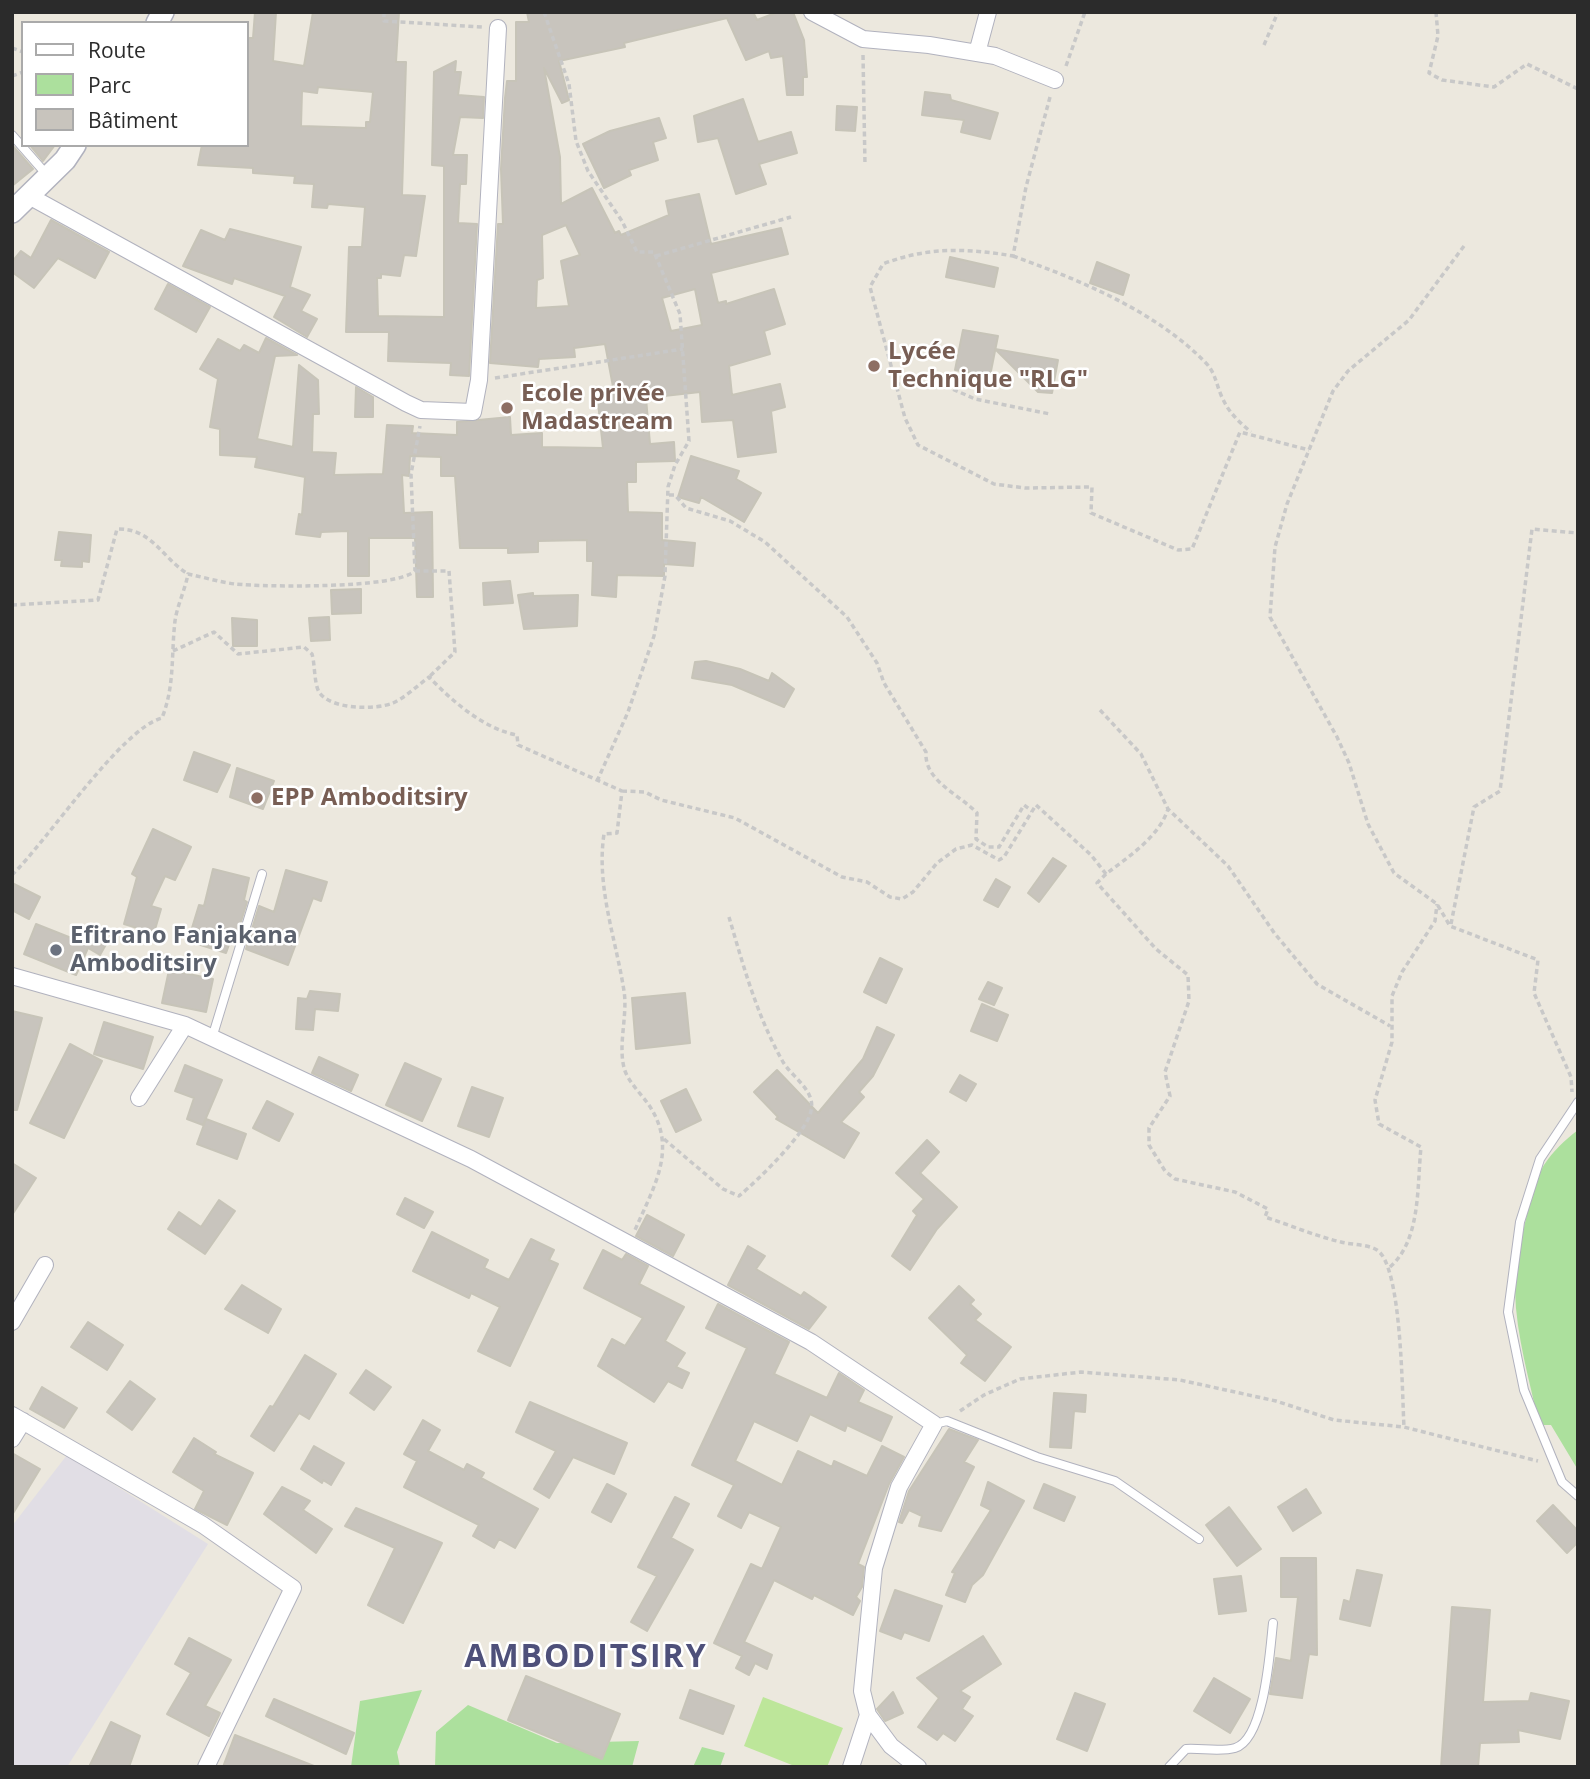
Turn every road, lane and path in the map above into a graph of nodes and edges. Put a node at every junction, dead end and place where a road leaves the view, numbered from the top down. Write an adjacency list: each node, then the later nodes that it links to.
1 (384, 12): 8 (path)
2 (544, 12): 23 (path)
3 (812, 12): 9 (street)
4 (988, 12): 11 (street)
5 (1086, 12): 12 (path)
6 (1278, 12): 10 (path)
7 (1436, 12): 13 (path)
8 (498, 29): 25 (street)
9 (863, 39): 11 (street); 16 (path)
10 (1264, 45)
11 (977, 53): 12 (street)
12 (1055, 80): 22 (path)
13 (1578, 89)
14 (22, 147): 17 (lane)
15 (74, 147): 17 (main road)
16 (865, 165)
17 (47, 176): 18 (main road)
18 (29, 196): 19 (main road); 27 (street)
19 (12, 212)
20 (791, 217): 23 (path)
21 (1464, 246): 30 (path)
22 (1013, 256): 26 (path); 29 (path)
23 (656, 257): 24 (path)
24 (683, 349): 25 (path); 31 (path)
25 (479, 380): 27 (street)
26 (895, 384): 28 (path); 29 (path)
27 (421, 410): 33 (path)
28 (1050, 414)
29 (1253, 434): 30 (path)
30 (1309, 450): 46 (path)
31 (668, 495): 39 (path); 42 (path)
32 (1578, 533): 48 (path)
33 (415, 571): 34 (path); 37 (path)
34 (188, 574): 35 (path); 36 (path)
35 (12, 605)
36 (173, 651): 37 (path); 45 (path)
37 (429, 677): 39 (path)
38 (1100, 710): 41 (path)
39 (598, 779): 40 (path)
40 (622, 791): 42 (path); 55 (path)
41 (1168, 809): 44 (path); 51 (path)
42 (1032, 811): 44 (path)
43 (262, 874): 52 (lane)
44 (1106, 874): 58 (path)
45 (12, 875)
46 (1437, 904): 48 (path); 51 (path)
47 (729, 917): 55 (path)
48 (1450, 926): 54 (path)
49 (12, 976): 50 (street)
50 (185, 1025): 52 (street); 53 (street)
51 (1390, 1026): 58 (path)
52 (212, 1038): 56 (street)
53 (139, 1098)
54 (1576, 1105): 64 (lane)
55 (662, 1138): 56 (path)
56 (629, 1245): 61 (street)
57 (45, 1265): 59 (street)
58 (1390, 1268): 62 (path)
59 (12, 1322)
60 (18, 1418): 63 (street); 69 (street)
61 (941, 1422): 62 (path); 66 (lane); 68 (street)
62 (1404, 1427): 64 (path)
63 (12, 1439)
64 (1556, 1465): 65 (lane)
65 (1578, 1496)
66 (1199, 1539)
67 (1273, 1623): 72 (lane)
68 (868, 1715): 70 (street); 71 (street)
69 (206, 1767)
70 (851, 1767)
71 (918, 1767)
72 (1169, 1767)

